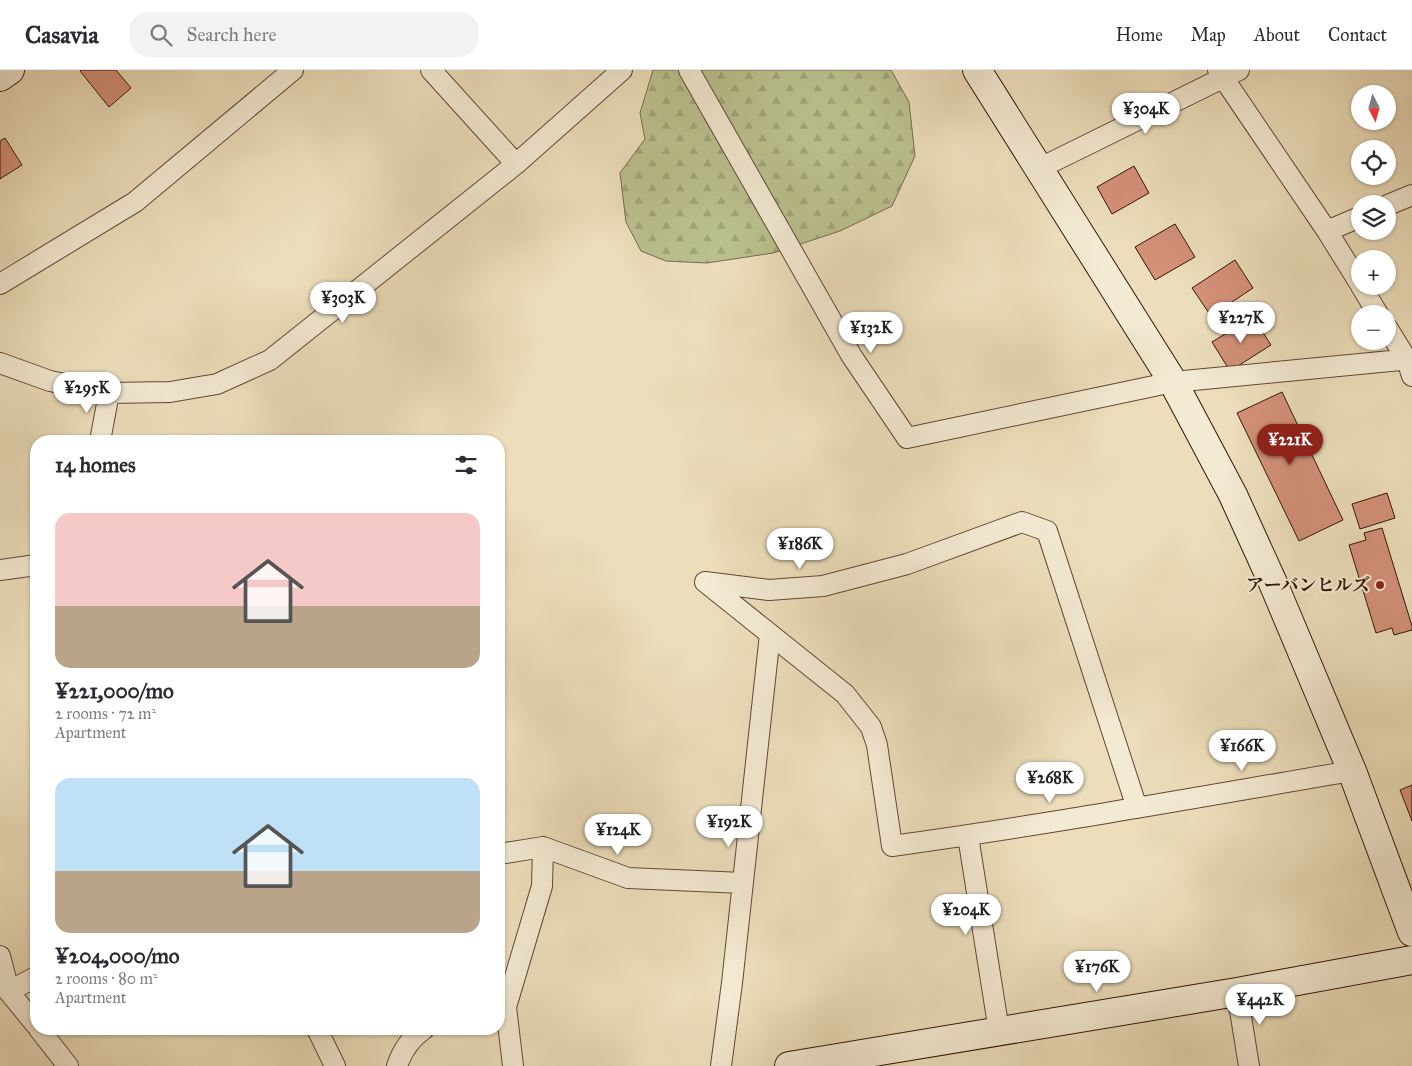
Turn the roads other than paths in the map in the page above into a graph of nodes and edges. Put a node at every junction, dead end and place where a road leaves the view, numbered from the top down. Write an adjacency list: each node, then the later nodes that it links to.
1 (10, 70): 8 (street)
2 (293, 70): 16 (street)
3 (431, 70): 9 (street)
4 (622, 70): 9 (street)
5 (689, 70): 20 (street)
6 (977, 70): 10 (street)
7 (1226, 72): 10 (street); 14 (street)
8 (0, 77)
9 (516, 164): 21 (street)
10 (1040, 168): 20 (street)
11 (1412, 195): 12 (street)
12 (1396, 202)
13 (1351, 221): 14 (street)
14 (1327, 231): 15 (street)
15 (1351, 269)
16 (0, 284)
17 (1396, 342): 19 (street)
18 (0, 363): 21 (street)
19 (1410, 365): 20 (street)
20 (1173, 382): 26 (street)
21 (109, 393): 22 (street)
22 (101, 435)
23 (30, 566): 24 (street)
24 (0, 570)
25 (770, 634): 27 (street); 28 (street); 31 (street)
26 (1352, 771): 27 (street); 32 (street)
27 (1138, 808): 28 (street)
28 (968, 836): 41 (street)
29 (543, 847): 30 (street); 31 (street); 38 (street)
30 (505, 853)
31 (743, 883): 50 (street)
32 (1412, 932)
33 (0, 956): 36 (street)
34 (1412, 960): 37 (street)
35 (30, 979): 36 (street)
36 (4, 986): 39 (street)
37 (1237, 992): 41 (street); 52 (street)
38 (505, 998)
39 (30, 1018)
40 (505, 1023): 49 (street)
41 (999, 1031): 45 (street)
42 (44, 1035): 46 (street)
43 (320, 1035): 47 (street)
44 (415, 1035): 48 (street)
45 (838, 1062): 51 (street)
46 (68, 1066)
47 (335, 1066)
48 (397, 1066)
49 (513, 1066)
50 (721, 1066)
51 (789, 1066)
52 (1249, 1066)

